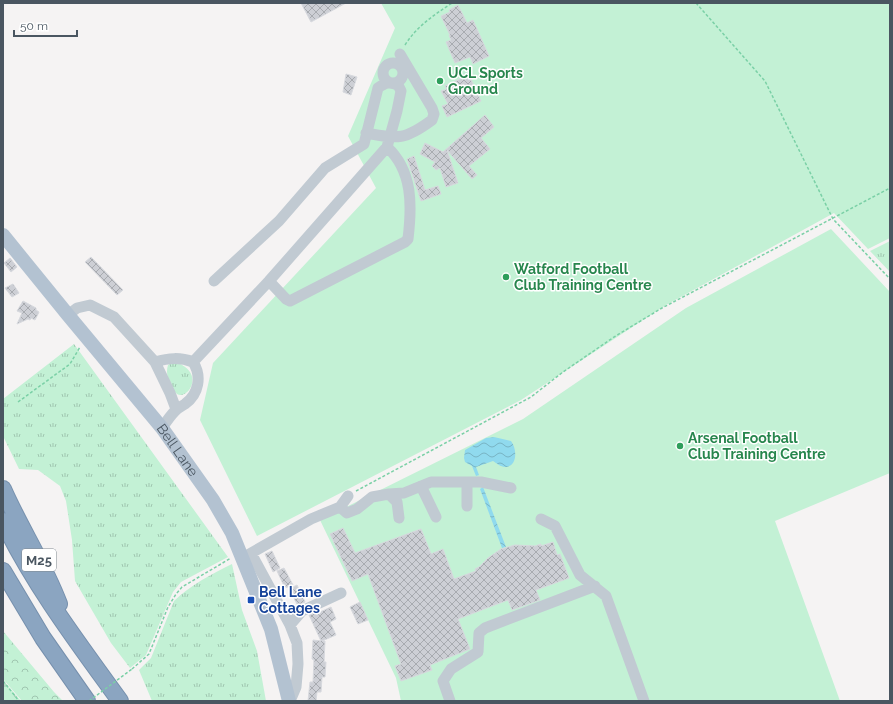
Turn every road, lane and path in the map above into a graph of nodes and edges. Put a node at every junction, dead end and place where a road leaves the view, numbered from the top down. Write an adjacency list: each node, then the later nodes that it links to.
1 (452, 3): 3 (path)
2 (696, 3): 7 (path)
3 (400, 54): 5 (street)
4 (366, 133): 5 (street); 5 (street); 10 (street)
5 (389, 142): 11 (street); 11 (street)
6 (890, 188): 7 (path)
7 (833, 219): 9 (path); 24 (path)
8 (3, 234): 12 (main road, Bell Lane)
9 (890, 279)
10 (214, 281)
11 (269, 281): 15 (street)
12 (68, 315): 13 (main road, Bell Lane); 14 (street)
13 (86, 337): 16 (path); 18 (main road, Bell Lane)
14 (155, 362): 15 (street); 17 (street)
15 (193, 362): 17 (street)
16 (18, 402)
17 (176, 409): 18 (street)
18 (162, 428): 31 (main road, Bell Lane)
19 (467, 482): 20 (street); 21 (street); 25 (street)
20 (421, 486): 23 (street); 27 (street)
21 (511, 488)
22 (3, 489): 36 (highway, M25)
23 (389, 494): 26 (street); 28 (street)
24 (348, 496): 26 (street)
25 (467, 506)
26 (340, 507): 31 (street)
27 (436, 517)
28 (399, 518)
29 (542, 518): 33 (street)
30 (3, 521): 36 (highway, M25)
31 (242, 556): 35 (street); 39 (path, bridge); 41 (main road, Bell Lane)
32 (3, 571): 39 (highway, M25)
33 (595, 586): 42 (street); 43 (street)
34 (341, 593): 35 (street)
35 (290, 625): 41 (street)
36 (70, 632): 40 (highway, M25)
37 (3, 682): 38 (path)
38 (19, 701)
39 (88, 701)
40 (120, 701)
41 (289, 701)
42 (450, 701)
43 (644, 701)

